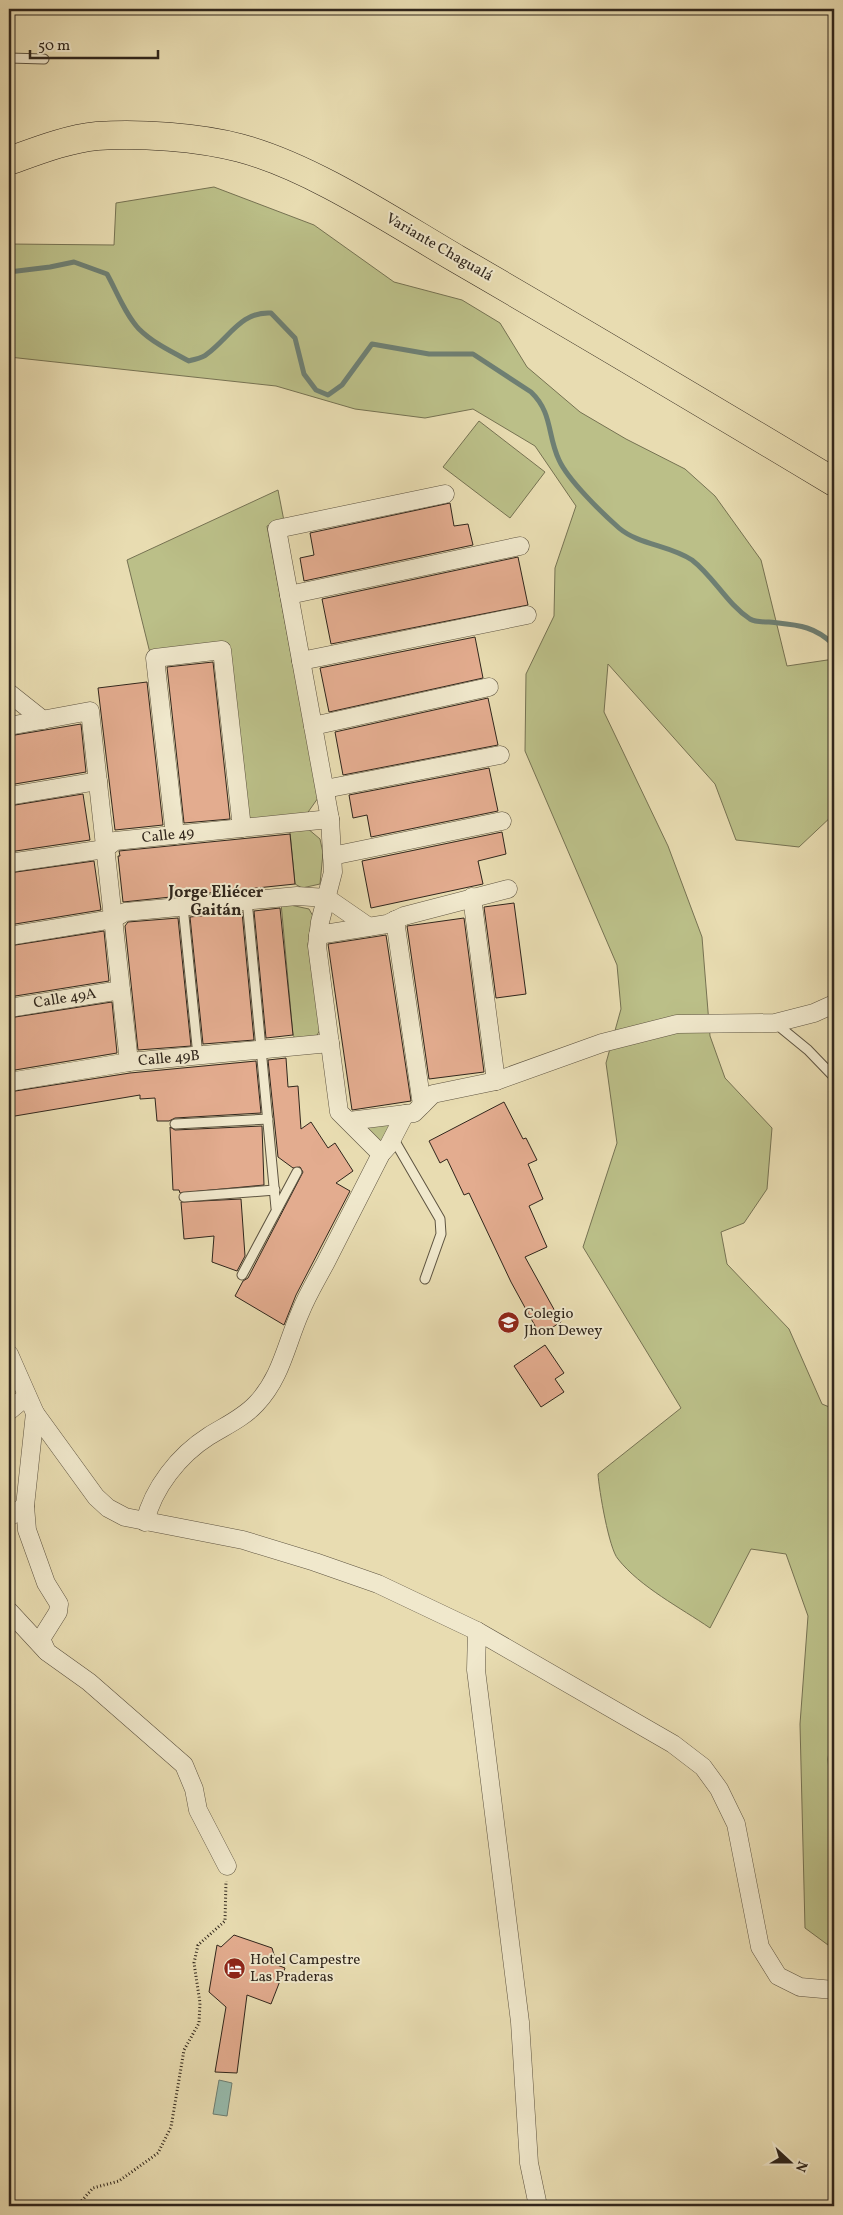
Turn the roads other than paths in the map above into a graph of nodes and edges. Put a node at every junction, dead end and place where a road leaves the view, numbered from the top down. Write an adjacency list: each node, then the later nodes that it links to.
1 (9, 58): 2 (lane)
2 (44, 60)
3 (9, 161): 4 (highway, Variante Chagualá)
4 (834, 482)
5 (445, 494): 7 (street)
6 (520, 546): 7 (street)
7 (289, 595): 9 (street)
8 (526, 614): 9 (street)
9 (301, 661): 14 (street)
10 (489, 687): 14 (street)
11 (9, 693): 12 (street)
12 (42, 720): 13 (street); 16 (street)
13 (9, 726)
14 (313, 726): 17 (street)
15 (500, 755): 17 (street)
16 (98, 781): 18 (street); 23 (street)
17 (324, 789): 19 (street)
18 (9, 796)
19 (330, 819): 21 (street, Calle 49); 24 (street)
20 (502, 822): 24 (street)
21 (242, 828): 22 (street, Calle 49); 22 (street)
22 (174, 835): 23 (street, Calle 49)
23 (105, 848): 25 (street, Calle 49); 31 (street)
24 (332, 856): 28 (street)
25 (9, 864)
26 (508, 889): 27 (street)
27 (472, 897): 32 (street); 45 (street)
28 (327, 898): 29 (street); 33 (street); 34 (street)
29 (247, 900): 30 (street); 41 (lane)
30 (183, 906): 31 (street); 42 (lane)
31 (113, 919): 35 (street); 36 (street)
32 (395, 920): 33 (street); 47 (street)
33 (369, 927): 34 (street)
34 (318, 935): 40 (street)
35 (9, 936)
36 (121, 990): 38 (street, Calle 49A); 43 (street)
37 (834, 1004): 39 (street)
38 (9, 1008)
39 (775, 1023): 44 (lane); 45 (street)
40 (330, 1043): 41 (street, Calle 49B); 50 (street)
41 (261, 1050): 42 (street, Calle 49B); 49 (lane)
42 (198, 1056): 43 (street, Calle 49B)
43 (130, 1062): 46 (street, Calle 49B)
44 (834, 1077)
45 (496, 1080): 47 (street)
46 (9, 1082)
47 (422, 1105): 48 (street)
48 (405, 1114): 50 (street); 52 (street)
49 (268, 1119): 51 (lane); 55 (lane)
50 (349, 1121): 53 (street)
51 (175, 1124)
52 (393, 1138): 53 (street); 59 (lane)
53 (381, 1154): 66 (street)
54 (296, 1172): 57 (lane)
55 (274, 1190): 56 (lane); 57 (lane)
56 (184, 1197)
57 (276, 1208): 58 (lane)
58 (242, 1274)
59 (425, 1279)
60 (9, 1354): 61 (street)
61 (27, 1396): 62 (street); 63 (street)
62 (9, 1411)
63 (35, 1412): 64 (street); 66 (street)
64 (25, 1506): 65 (street); 69 (street)
65 (9, 1517)
66 (145, 1522): 68 (street)
67 (9, 1611): 69 (street)
68 (478, 1632): 71 (street); 72 (street)
69 (47, 1652): 70 (street)
70 (227, 1866)
71 (834, 1990)
72 (538, 2206)

